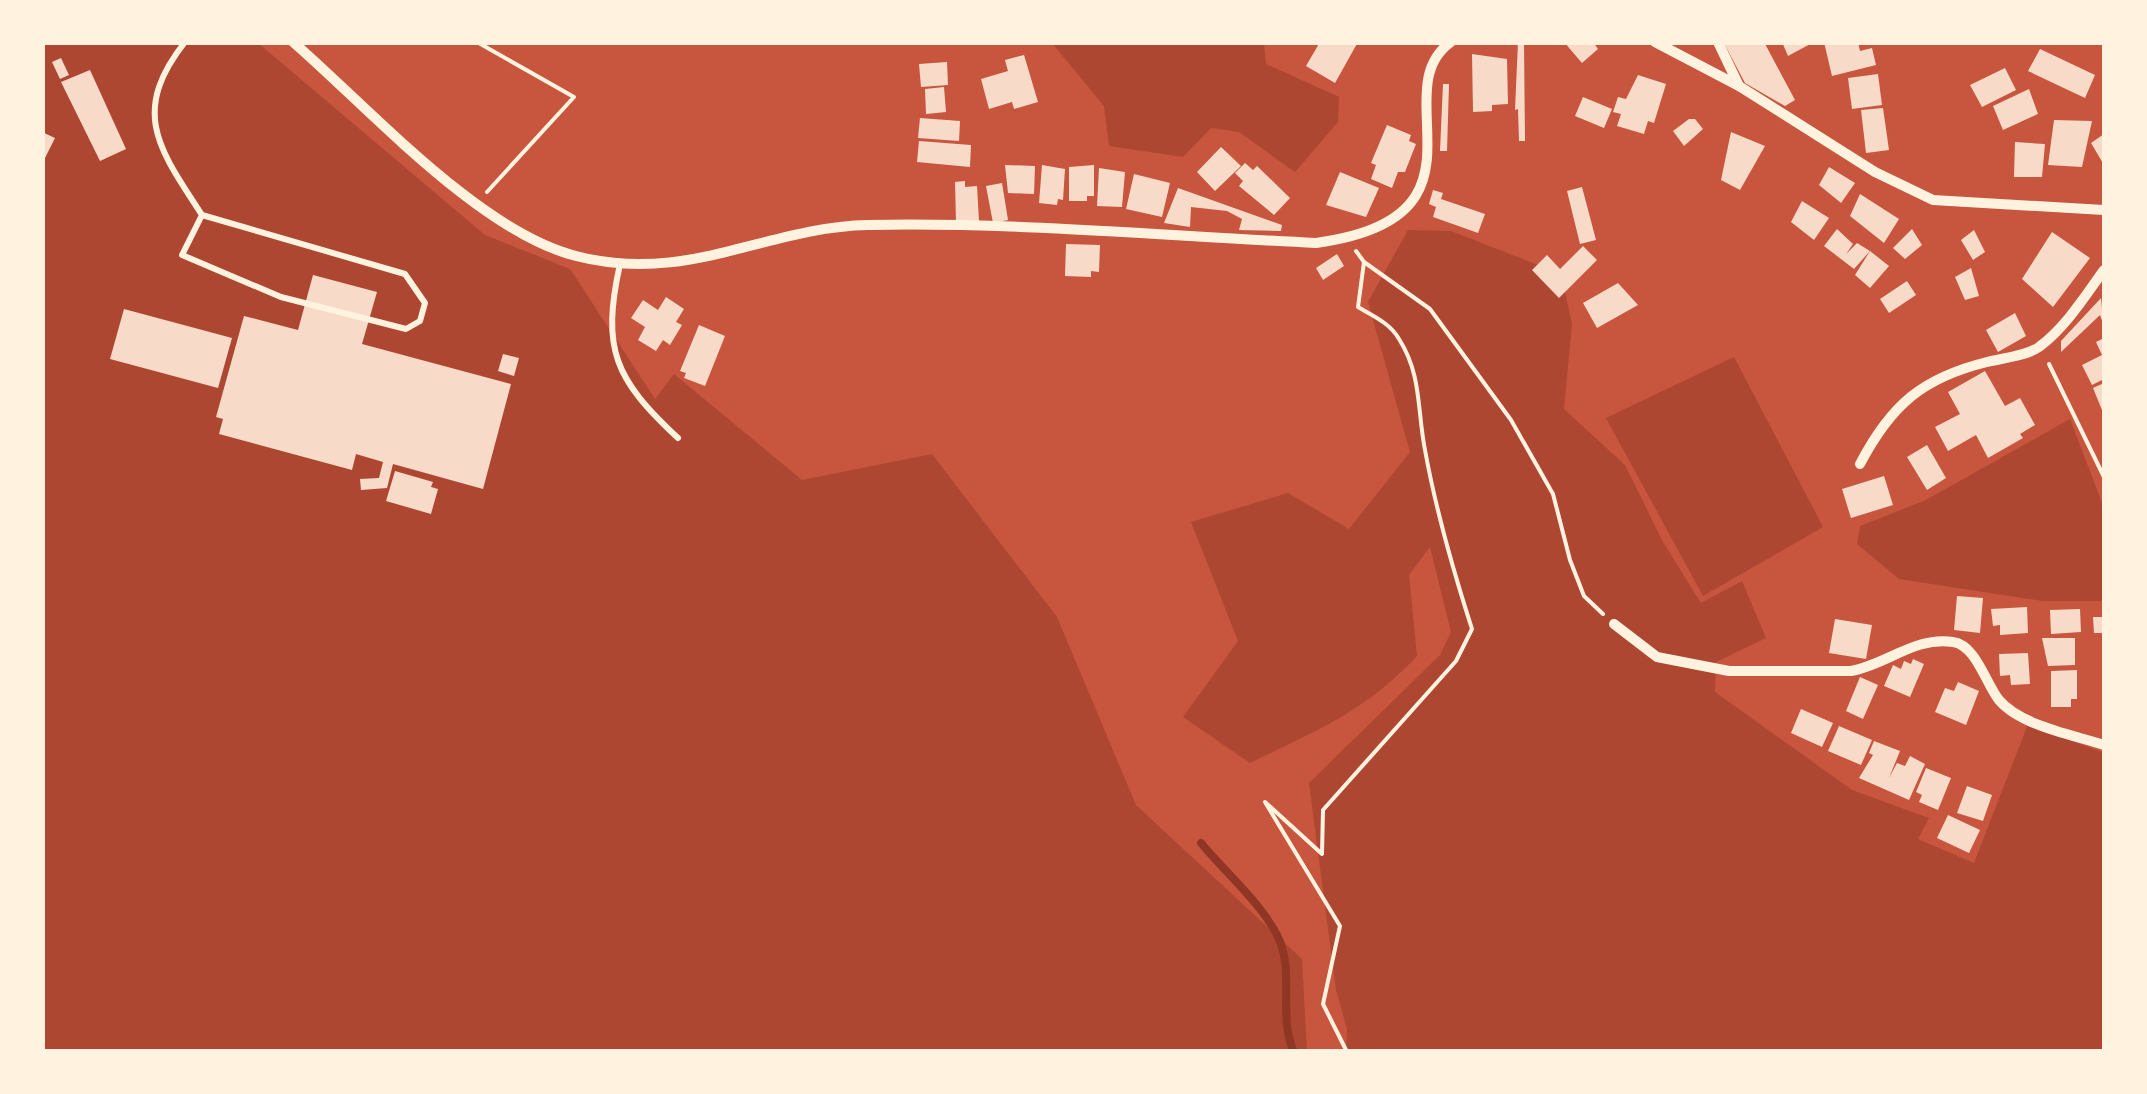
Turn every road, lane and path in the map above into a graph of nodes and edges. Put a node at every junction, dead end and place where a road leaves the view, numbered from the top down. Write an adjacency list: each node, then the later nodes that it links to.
1 (186, 42): 10 (lane)
2 (293, 42): 8 (street)
3 (477, 42): 8 (path)
4 (1451, 42): 11 (street)
5 (1655, 42): 7 (street)
6 (1718, 42): 7 (street)
7 (1739, 86): 9 (street)
8 (478, 203): 13 (street)
9 (2104, 210)
10 (202, 215): 10 (lane)
11 (1348, 238): 12 (path); 13 (street)
12 (1364, 262): 19 (path); 21 (path)
13 (620, 264): 16 (lane)
14 (2104, 270): 15 (street)
15 (2040, 346): 17 (street); 18 (path)
16 (678, 438)
17 (1860, 464)
18 (2104, 477)
19 (1614, 624): 20 (street)
20 (2104, 745)
21 (1347, 1052)

